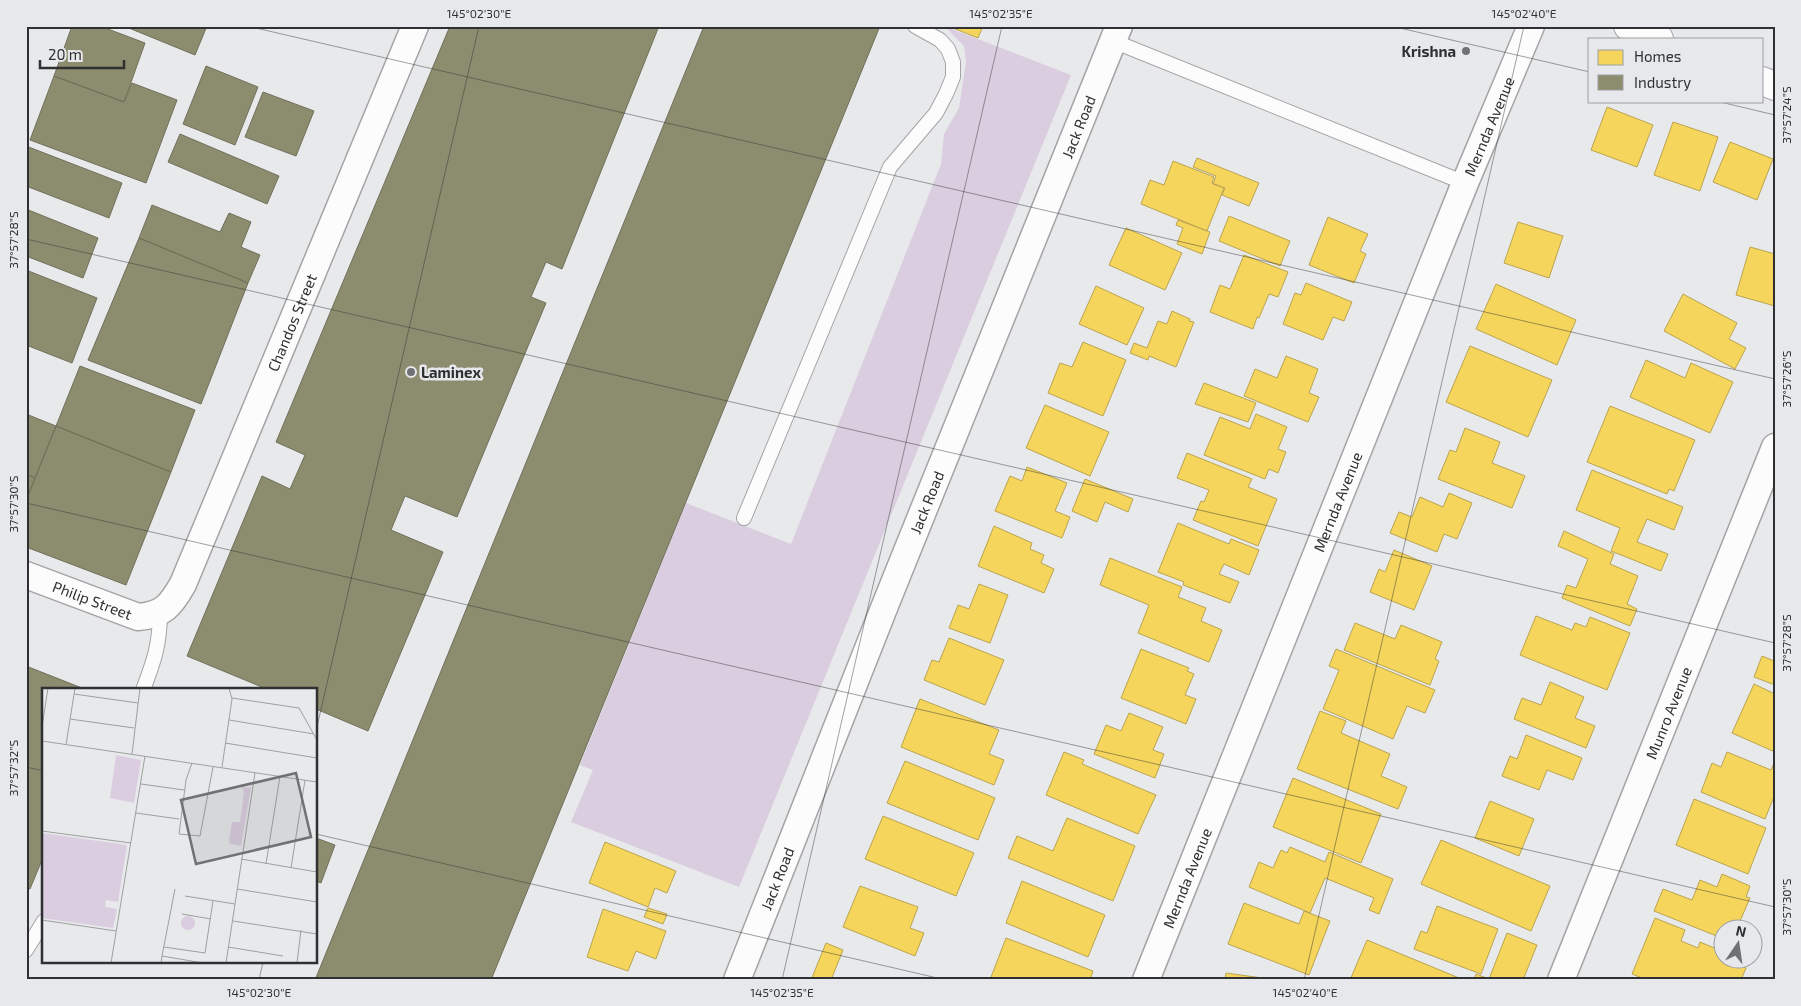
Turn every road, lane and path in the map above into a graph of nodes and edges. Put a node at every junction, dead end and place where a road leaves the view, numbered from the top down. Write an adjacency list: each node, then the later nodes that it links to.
1 (414, 26): 11 (street, Chandos Street)
2 (915, 26): 9 (lane)
3 (1531, 26): 7 (street, Mernda Avenue)
4 (1628, 26): 6 (main road)
5 (1116, 34): 7 (lane); 15 (street, Jack Road)
6 (1657, 38)
7 (1465, 183): 16 (street, Mernda Avenue)
8 (1775, 447): 17 (street, Munro Avenue)
9 (744, 518)
10 (26, 575): 11 (street, Philip Street)
11 (160, 612): 12 (lane)
12 (144, 688)
13 (42, 924): 14 (lane)
14 (26, 950)
15 (738, 980)
16 (1146, 980)
17 (1561, 980)

